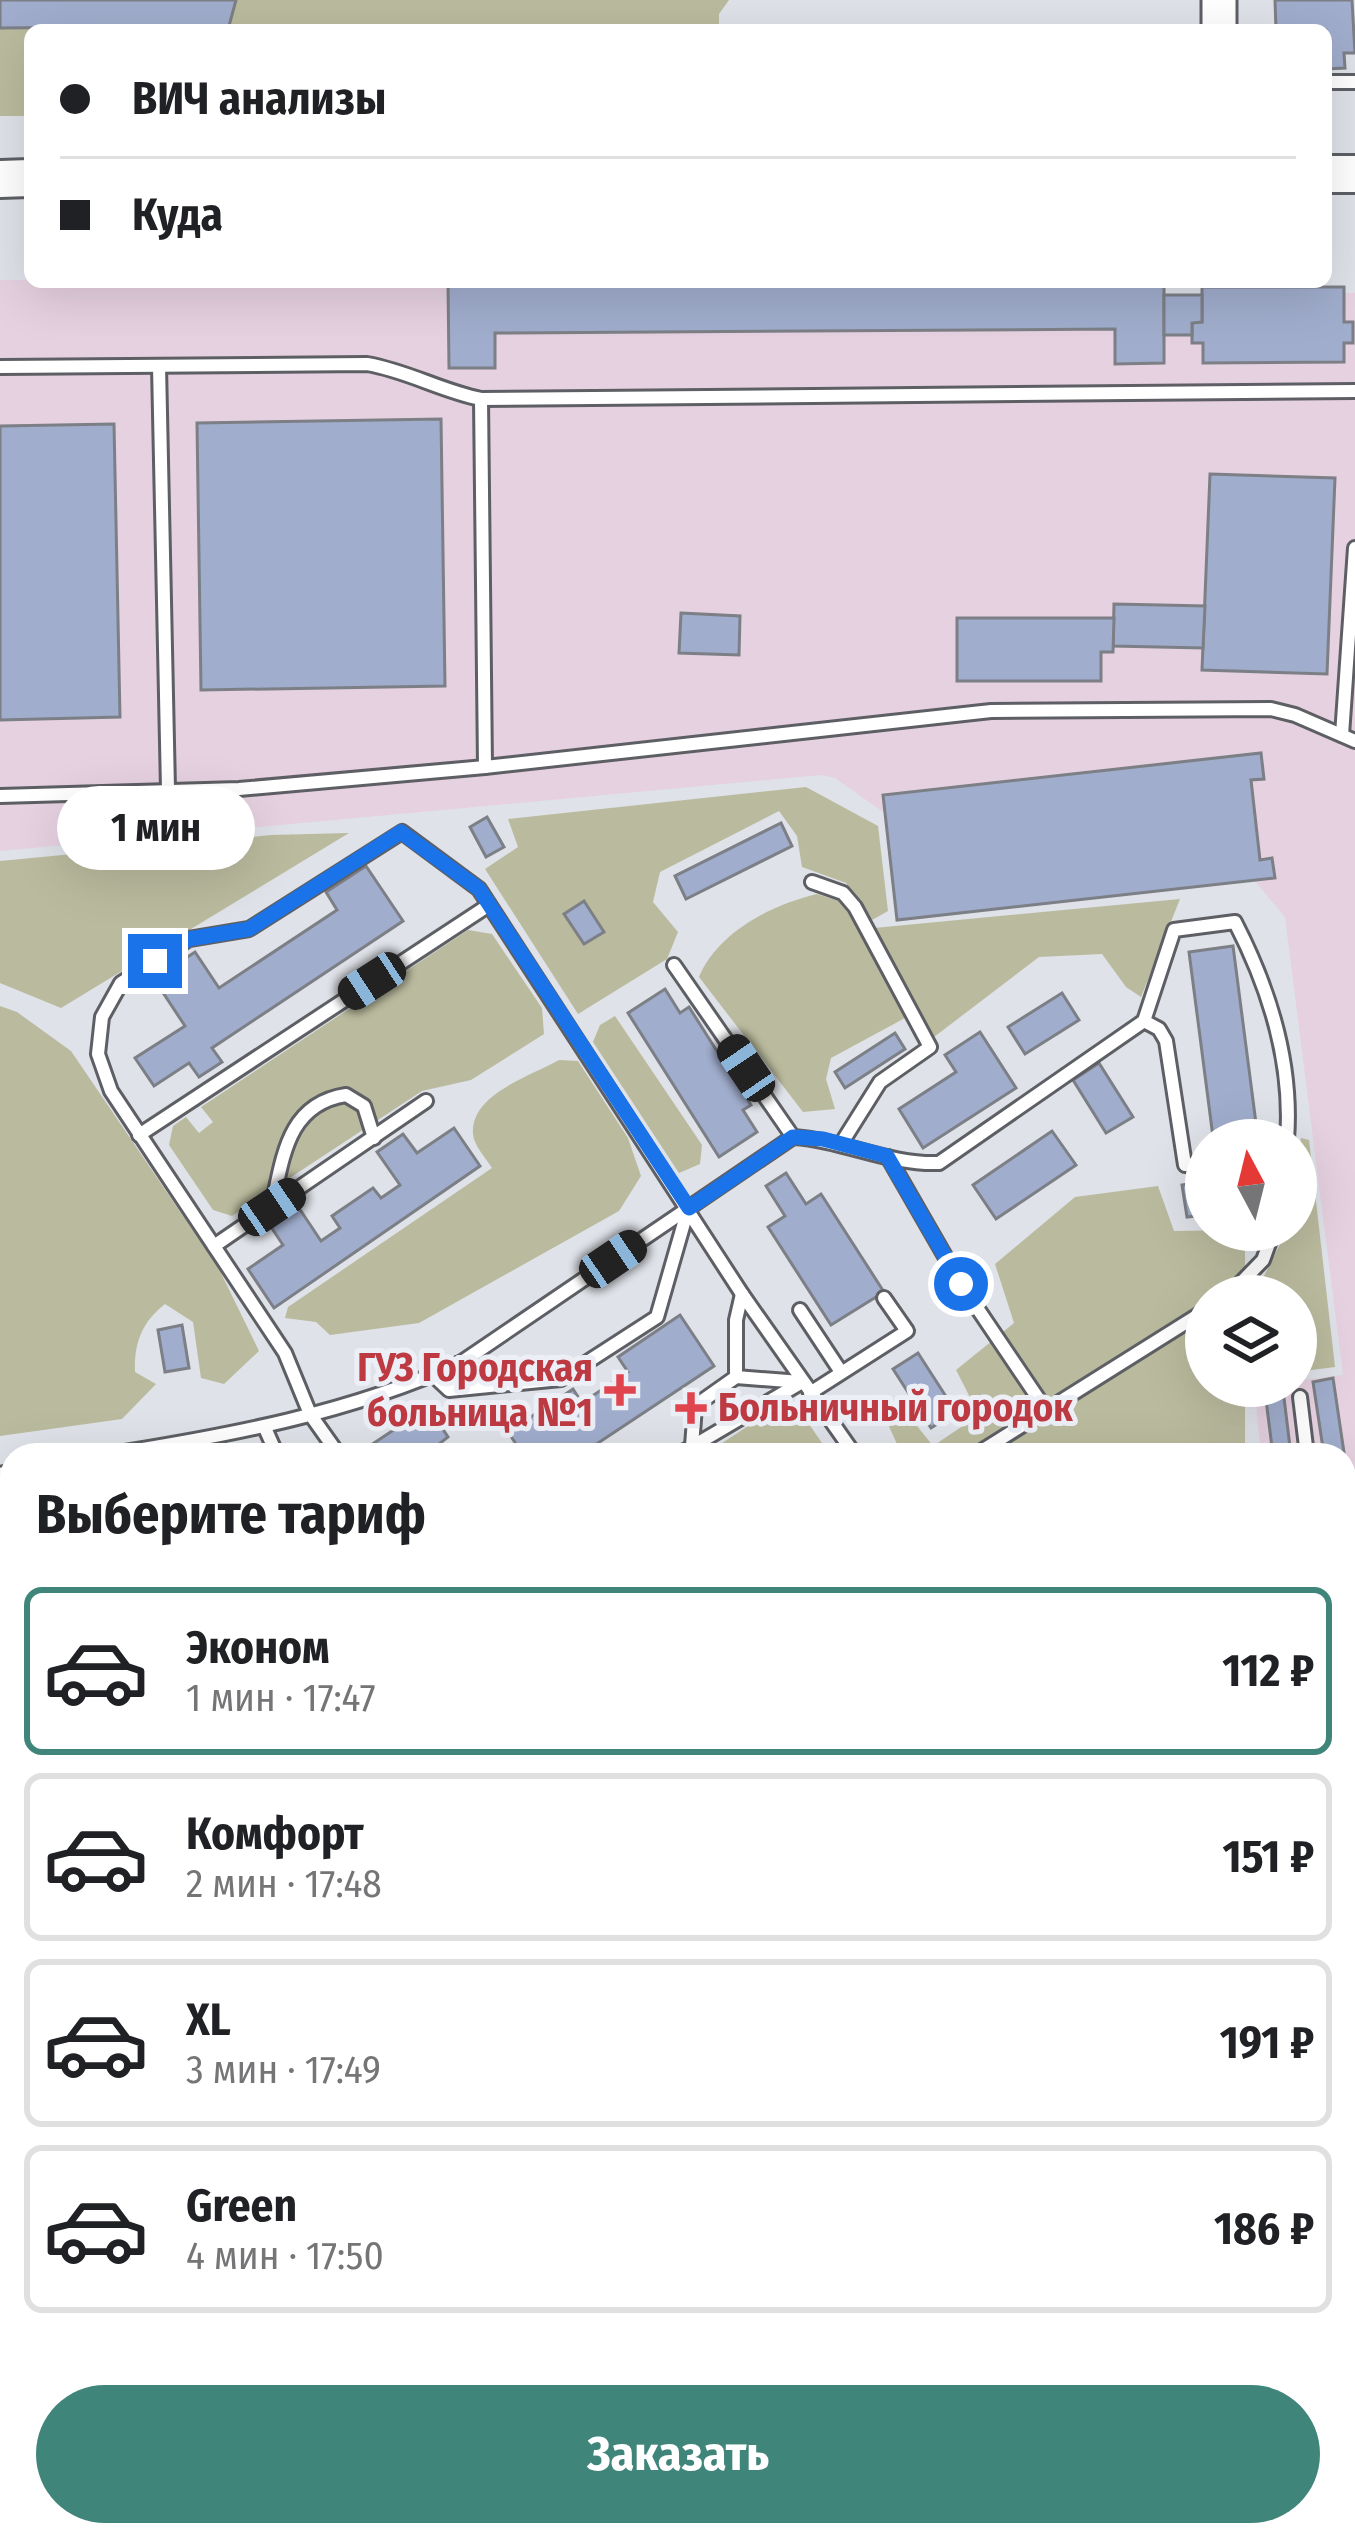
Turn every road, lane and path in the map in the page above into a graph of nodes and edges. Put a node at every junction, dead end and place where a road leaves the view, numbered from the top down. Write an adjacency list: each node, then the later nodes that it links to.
1 (159, 366): 2 (lane); 4 (lane); 8 (lane)
2 (0, 367)
3 (1355, 391): 4 (lane)
4 (481, 399): 7 (lane)
5 (1355, 548): 6 (lane)
6 (1348, 738): 7 (lane)
7 (485, 767): 8 (lane)
8 (168, 789): 9 (lane)
9 (0, 796)
10 (812, 882): 19 (lane)
11 (489, 904): 16 (lane); 16 (lane); 23 (lane)
12 (674, 964): 17 (lane)
13 (1144, 1021): 15 (lane); 20 (lane); 21 (lane)
14 (426, 1101): 18 (lane)
15 (1286, 1119)
16 (139, 1135): 24 (lane)
17 (793, 1137): 19 (lane); 23 (lane)
18 (374, 1138): 22 (lane); 22 (lane)
19 (841, 1144): 20 (lane)
20 (887, 1156): 34 (lane)
21 (1185, 1165)
22 (272, 1207): 24 (lane)
23 (689, 1208): 25 (lane); 30 (lane); 30 (lane)
24 (214, 1246): 35 (lane)
25 (742, 1294): 31 (lane); 32 (lane)
26 (884, 1298): 29 (lane)
27 (800, 1310): 29 (lane)
28 (1185, 1323): 34 (lane)
29 (841, 1372): 32 (lane)
30 (433, 1376): 35 (lane)
31 (736, 1377): 32 (lane); 40 (lane)
32 (806, 1388): 41 (lane); 42 (lane)
33 (1301, 1407): 44 (lane)
34 (1046, 1410): 43 (lane)
35 (310, 1414): 36 (lane); 39 (lane)
36 (265, 1429): 37 (lane); 38 (lane)
37 (213, 1443)
38 (272, 1443)
39 (331, 1443)
40 (692, 1443)
41 (698, 1443)
42 (846, 1443)
43 (994, 1443)
44 (1306, 1443)

